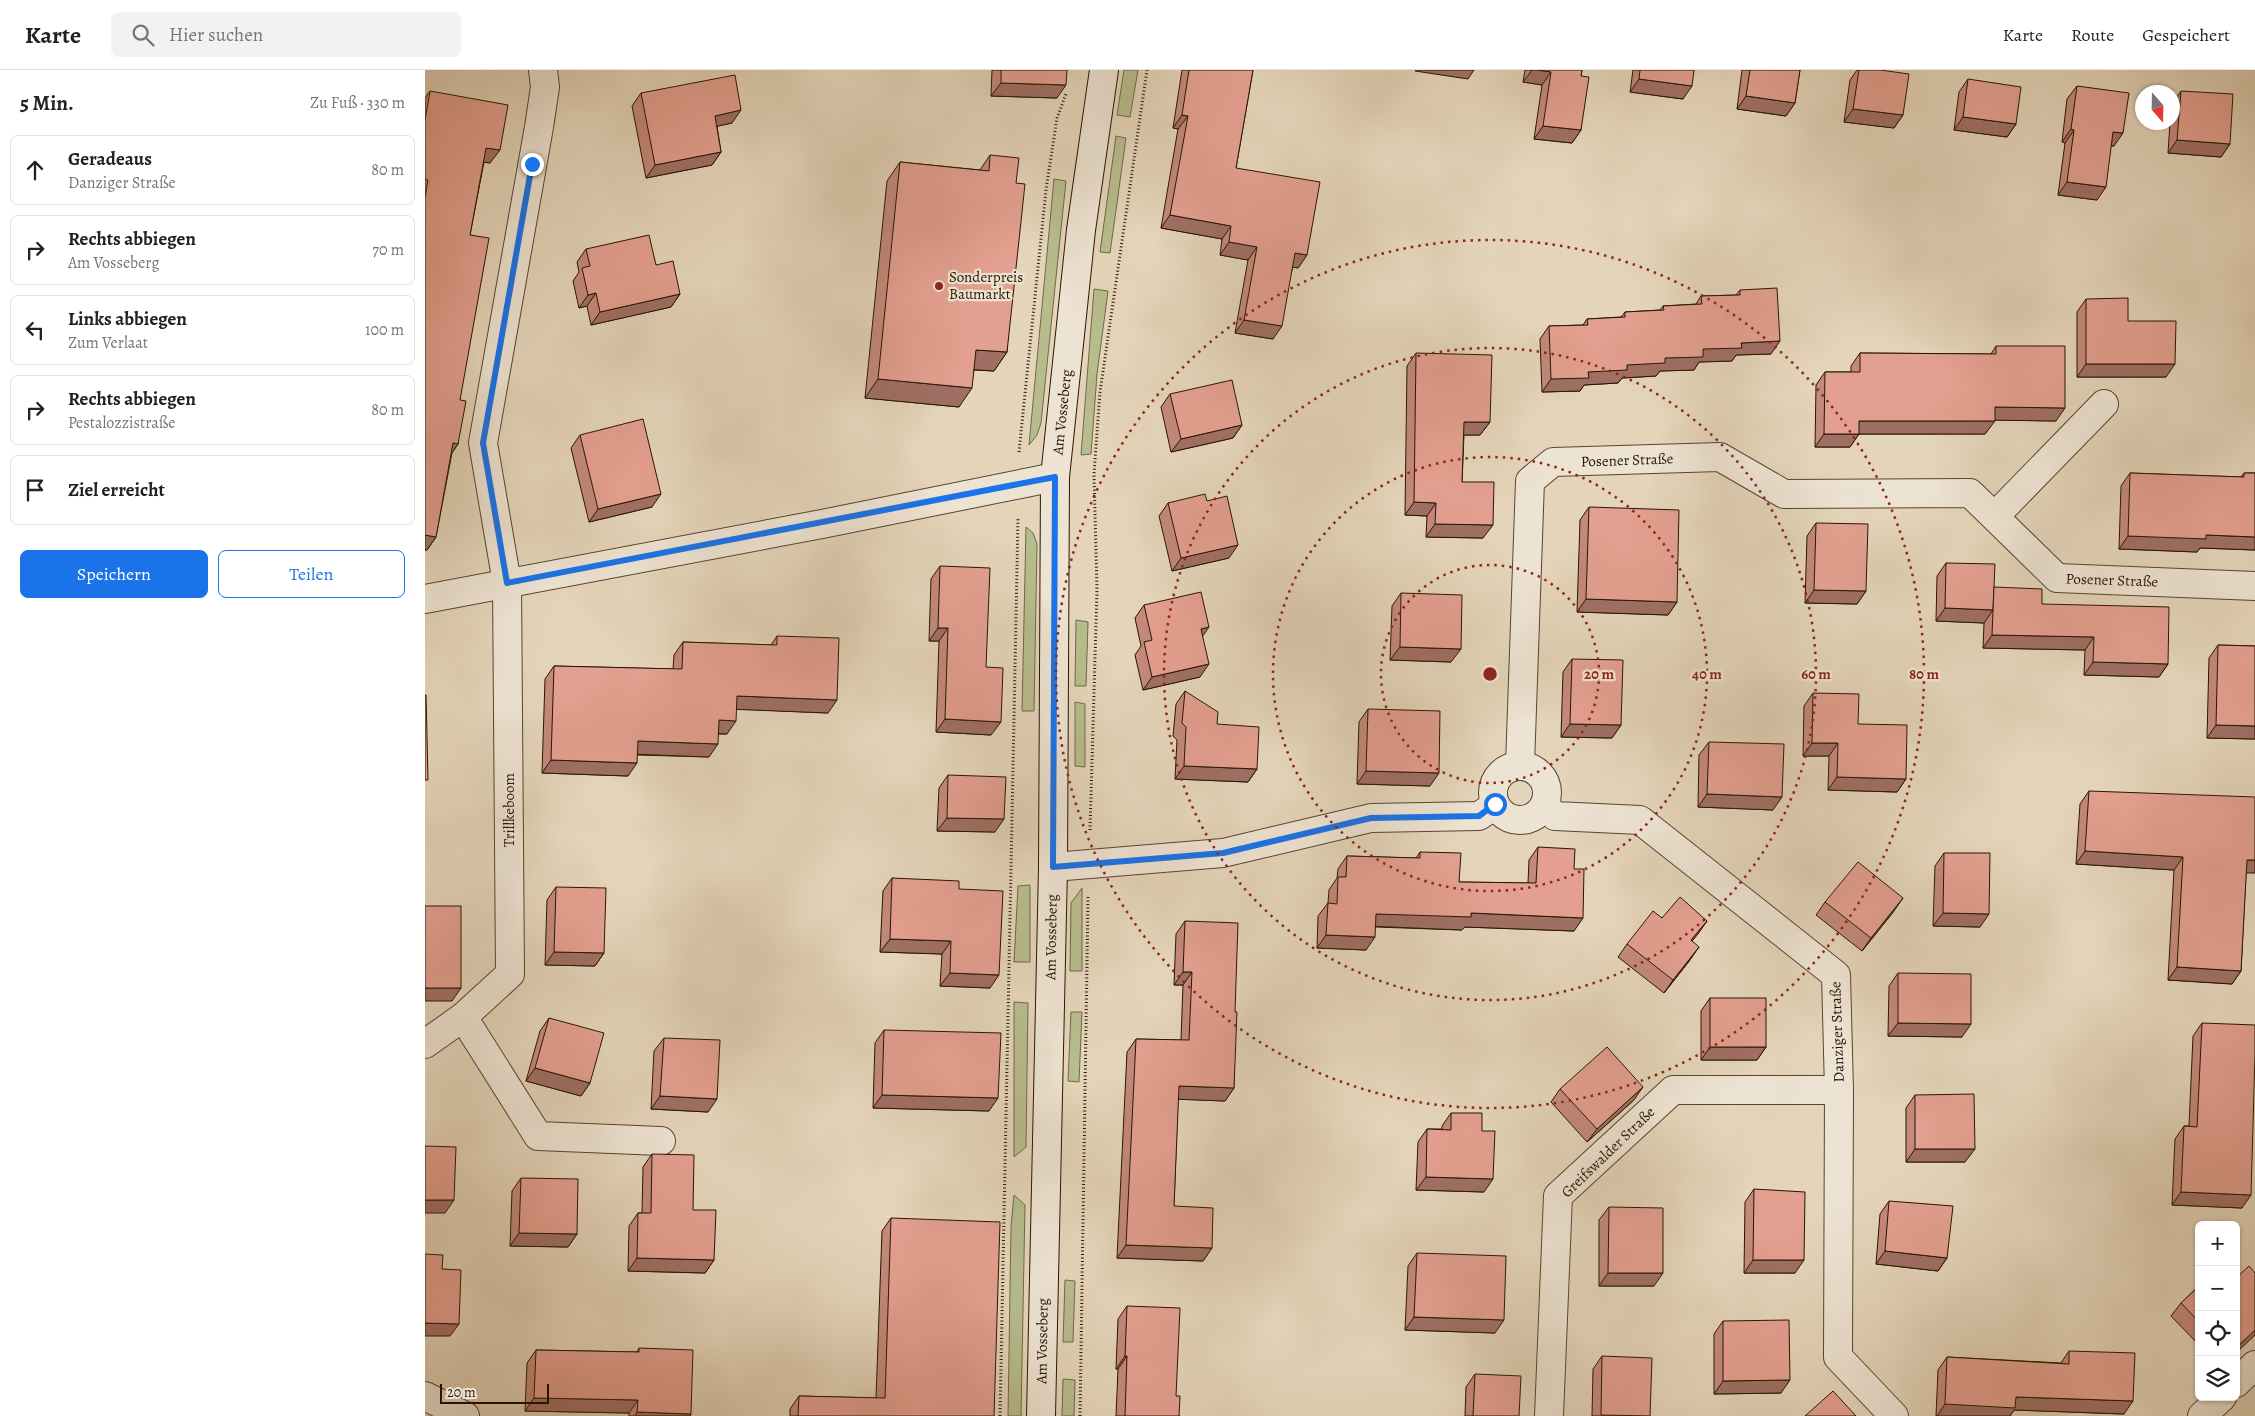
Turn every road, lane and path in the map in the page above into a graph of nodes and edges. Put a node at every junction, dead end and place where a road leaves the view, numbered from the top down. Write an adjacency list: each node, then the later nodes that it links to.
1 (543, 70): 7 (street, Trillkeboom)
2 (1104, 70): 5 (street, Am Vosseberg)
3 (1147, 70): 13 (path)
4 (2104, 404): 6 (street)
5 (1055, 477): 7 (street); 14 (street, Am Vosseberg)
6 (1995, 516): 8 (street, Posener Straße); 10 (street, Posener Straße)
7 (507, 583): 9 (street); 15 (street, Trillkeboom)
8 (2255, 586)
9 (425, 599)
10 (1520, 765): 11 (street); 12 (street)
11 (1495, 804): 12 (street); 13 (street)
12 (1545, 806): 17 (street, Danziger Straße)
13 (1089, 865): 14 (street); 25 (path)
14 (1053, 867): 24 (street, Am Vosseberg)
15 (463, 1017): 16 (street, Trillkeboom); 18 (street)
16 (425, 1044)
17 (1839, 1090): 26 (street, Greifswalder Straße); 27 (street, Danziger Straße)
18 (661, 1141)
19 (2255, 1365): 20 (street)
20 (2240, 1379)
21 (425, 1396): 23 (street)
22 (2218, 1401): 28 (street)
23 (465, 1416)
24 (1041, 1416)
25 (1080, 1416)
26 (1549, 1416)
27 (1894, 1416)
28 (2202, 1416)

